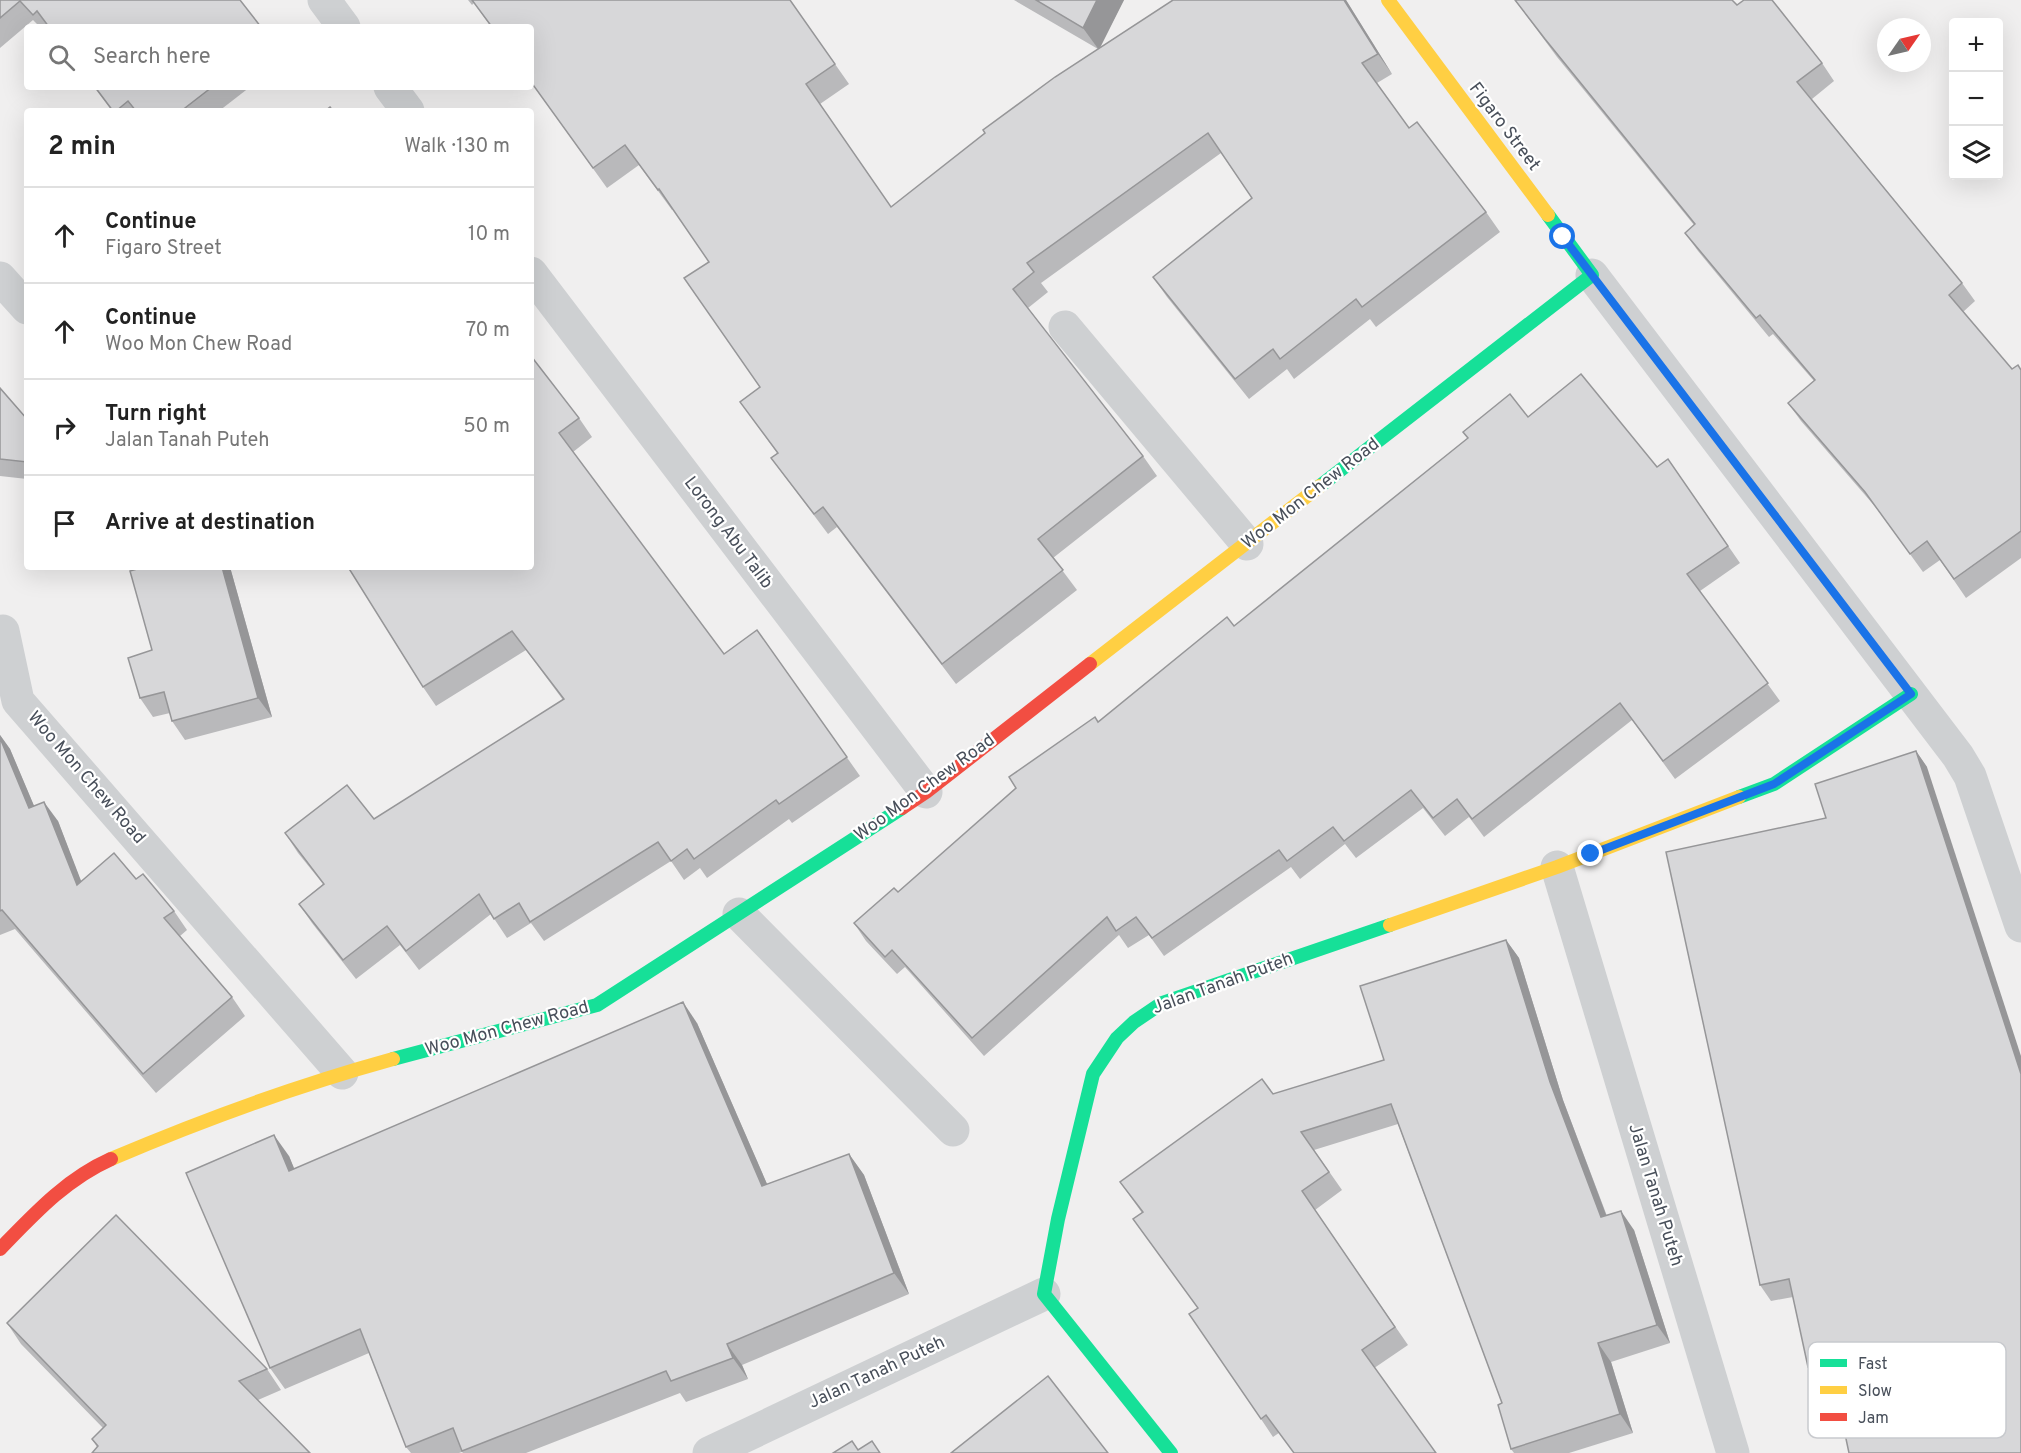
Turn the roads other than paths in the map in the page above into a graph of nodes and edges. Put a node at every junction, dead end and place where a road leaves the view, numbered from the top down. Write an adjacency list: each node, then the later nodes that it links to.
1 (324, 0): 3 (street)
2 (1388, 0): 6 (street, Figaro Street)
3 (342, 24)
4 (392, 90): 5 (street)
5 (406, 108)
6 (1592, 275): 11 (street, Woo Mon Chew Road); 13 (street)
7 (534, 277): 14 (street, Lorong Abu Talib)
8 (0, 278): 9 (street)
9 (24, 305)
10 (1065, 327): 11 (street)
11 (1247, 544): 14 (street, Woo Mon Chew Road)
12 (3, 631): 18 (street, Woo Mon Chew Road)
13 (1911, 694): 15 (street, Jalan Tanah Puteh); 17 (street)
14 (926, 792): 16 (street, Woo Mon Chew Road)
15 (1557, 867): 21 (street, Jalan Tanah Puteh); 24 (street, Jalan Tanah Puteh)
16 (739, 914): 18 (street, Woo Mon Chew Road); 19 (street)
17 (2021, 926)
18 (342, 1073): 20 (street, Woo Mon Chew Road)
19 (953, 1130)
20 (0, 1249)
21 (1044, 1294): 22 (street, Jalan Tanah Puteh); 23 (street)
22 (709, 1453)
23 (1171, 1453)
24 (1732, 1453)

